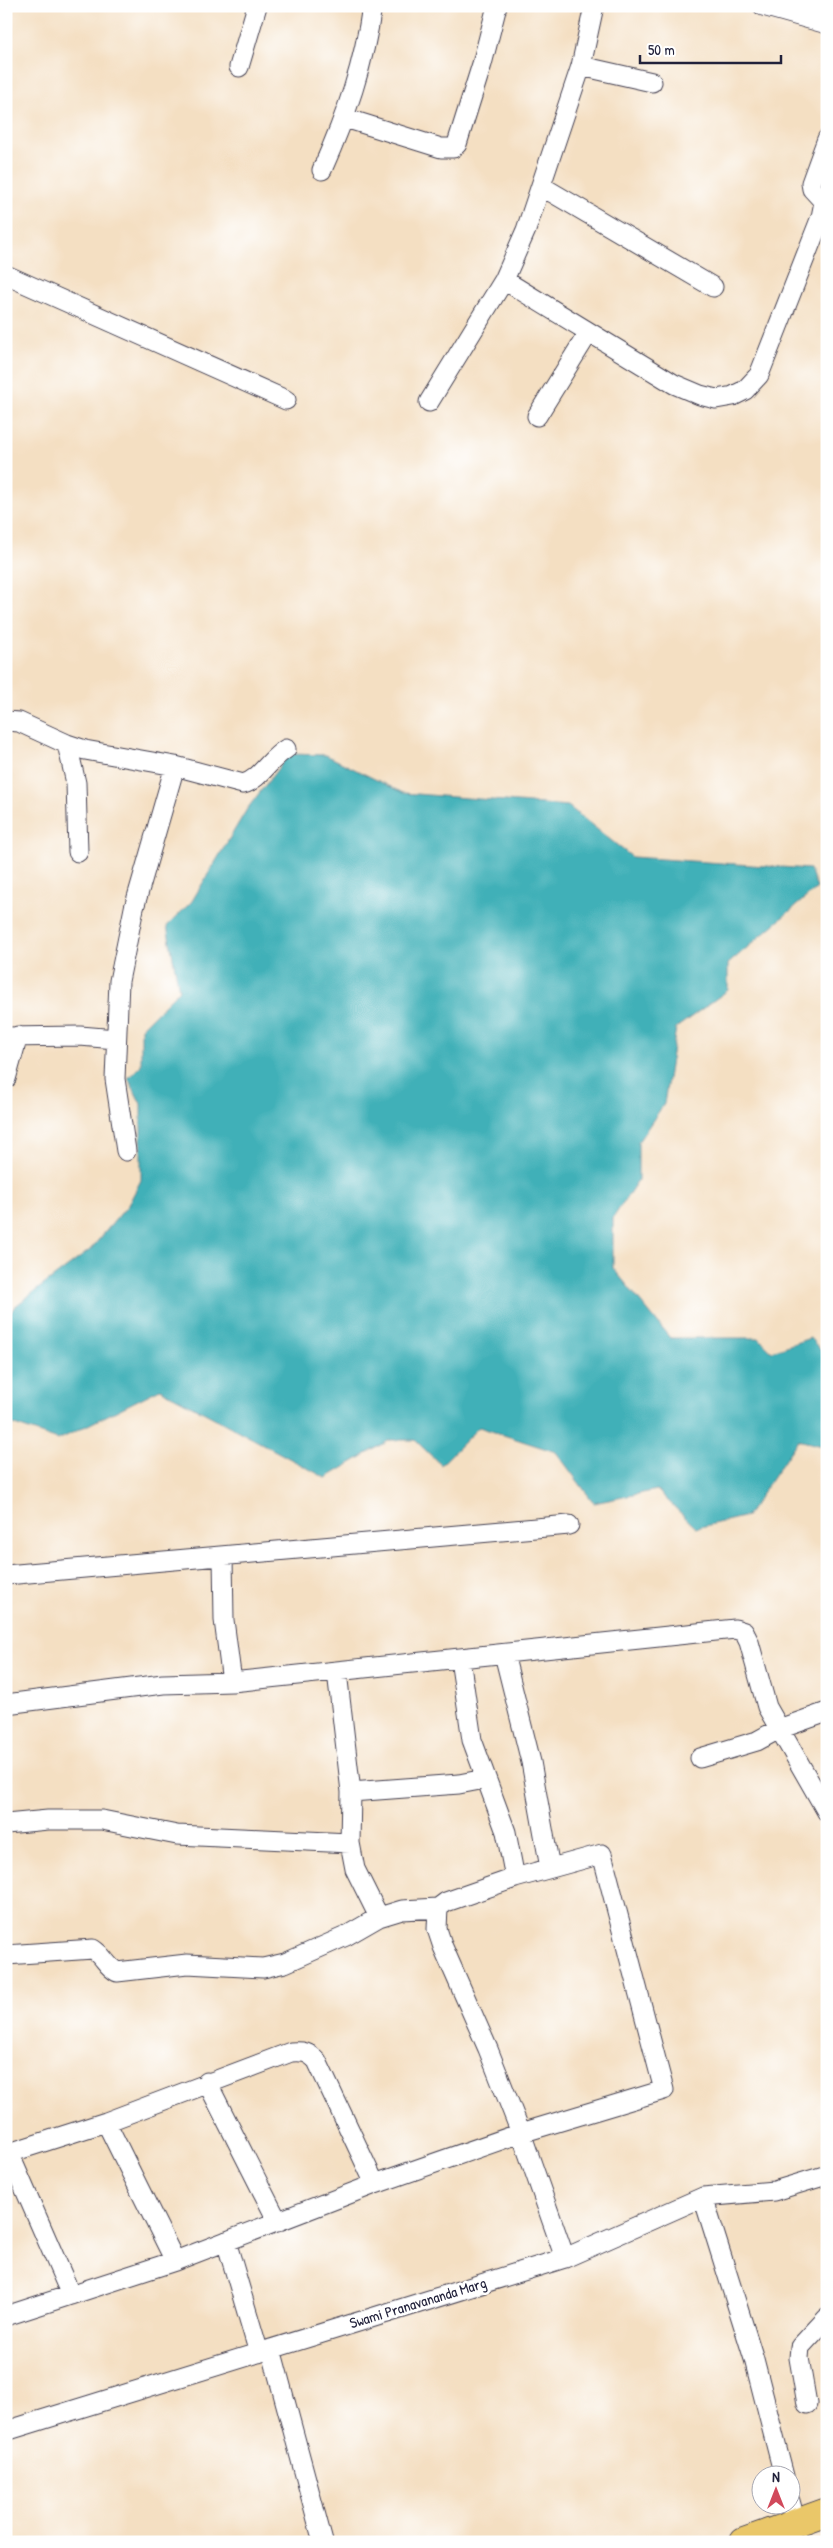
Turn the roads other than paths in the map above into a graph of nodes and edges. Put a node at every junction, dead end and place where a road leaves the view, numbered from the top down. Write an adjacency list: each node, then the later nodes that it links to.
1 (257, 6): 8 (street)
2 (372, 6): 10 (street)
3 (497, 6): 10 (street)
4 (594, 6): 7 (street)
5 (763, 6): 6 (street)
6 (827, 24)
7 (581, 66): 9 (street); 13 (street)
8 (239, 67)
9 (652, 82)
10 (345, 118): 12 (street)
11 (827, 138): 17 (street)
12 (322, 170)
13 (541, 186): 15 (street); 16 (street)
14 (6, 275): 18 (street)
15 (504, 280): 17 (street); 19 (street)
16 (713, 286)
17 (589, 332): 20 (street)
18 (286, 400)
19 (429, 402)
20 (537, 416)
21 (6, 721): 22 (street)
22 (67, 744): 24 (street); 25 (street)
23 (286, 749): 24 (street)
24 (175, 766): 27 (street)
25 (78, 852)
26 (12, 1036): 27 (street); 28 (street)
27 (116, 1039): 29 (street)
28 (6, 1079)
29 (126, 1151)
30 (570, 1525): 31 (street)
31 (222, 1556): 32 (street); 36 (street)
32 (6, 1576)
33 (504, 1654): 34 (street); 39 (street); 46 (street)
34 (460, 1659): 35 (street); 41 (street)
35 (337, 1672): 36 (street); 42 (street)
36 (232, 1682): 37 (street)
37 (6, 1704)
38 (827, 1712): 39 (street)
39 (779, 1729): 40 (street); 43 (street)
40 (700, 1758)
41 (485, 1779): 42 (street); 47 (street)
42 (351, 1792): 45 (street)
43 (827, 1812)
44 (6, 1824): 45 (street)
45 (350, 1843): 49 (street)
46 (550, 1868): 47 (street); 53 (street)
47 (514, 1878): 48 (street)
48 (438, 1908): 49 (street); 53 (street)
49 (379, 1917): 50 (street)
50 (6, 1955)
51 (207, 2082): 52 (street); 56 (street); 58 (street)
52 (106, 2122): 54 (street); 61 (street)
53 (521, 2133): 56 (street); 60 (street)
54 (8, 2154): 62 (street)
55 (827, 2175): 57 (street, Swami Pranavananda Marg)
56 (375, 2184): 58 (street)
57 (703, 2197): 60 (street, Swami Pranavananda Marg); 68 (street)
58 (278, 2222): 59 (street)
59 (226, 2241): 61 (street); 65 (street)
60 (565, 2258): 65 (street, Swami Pranavananda Marg)
61 (175, 2261): 62 (street)
62 (71, 2295): 63 (street)
63 (6, 2316)
64 (827, 2318): 66 (street)
65 (265, 2351): 67 (street, Swami Pranavananda Marg); 72 (street)
66 (807, 2404)
67 (6, 2431)
68 (781, 2466)
69 (800, 2512): 70 (highway)
70 (827, 2512)
71 (786, 2516): 73 (highway)
72 (323, 2542)
73 (744, 2542)

